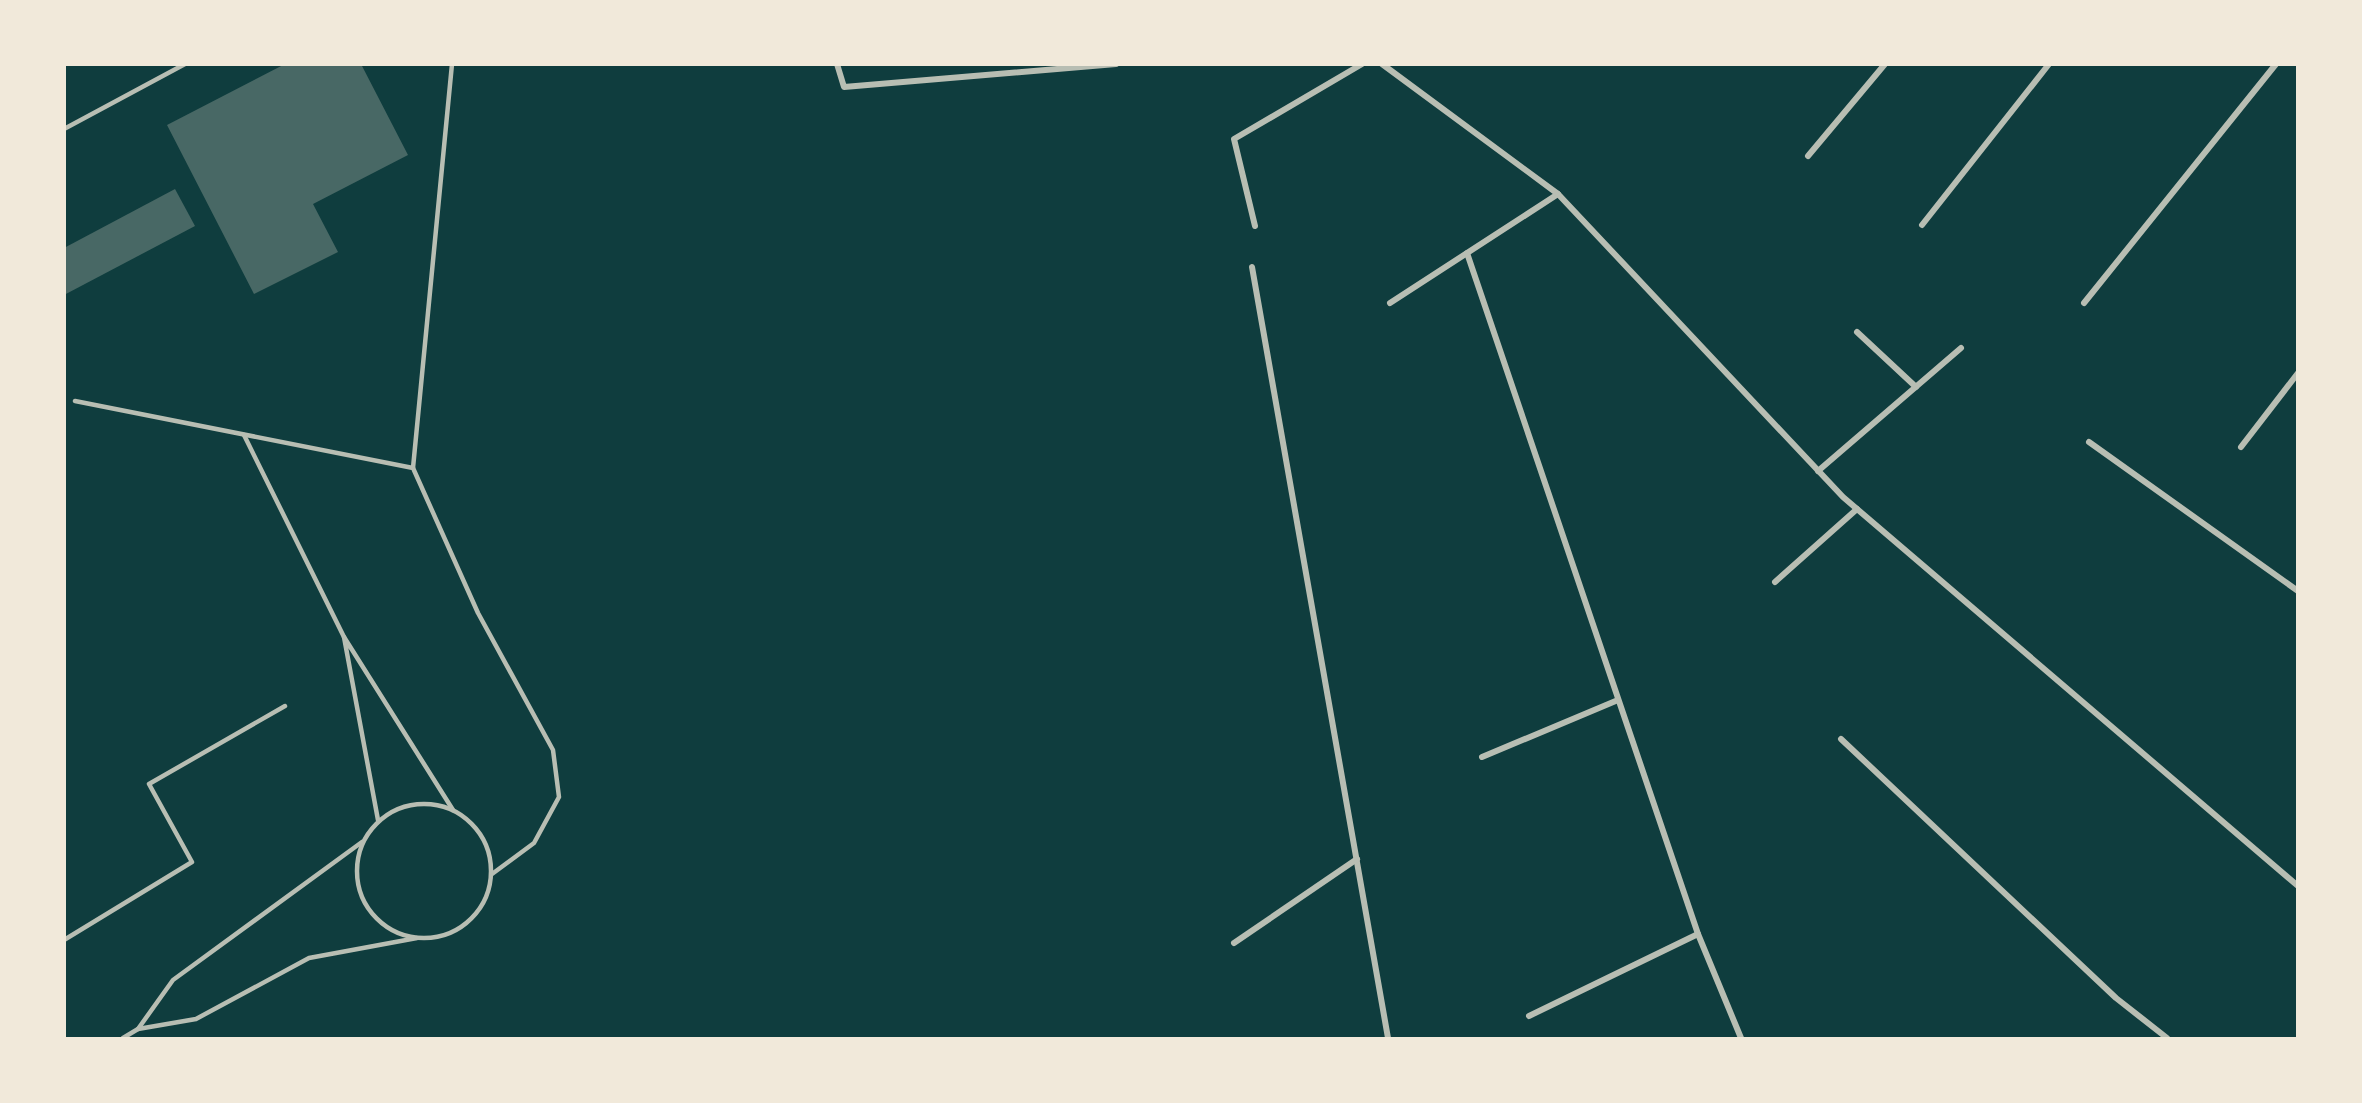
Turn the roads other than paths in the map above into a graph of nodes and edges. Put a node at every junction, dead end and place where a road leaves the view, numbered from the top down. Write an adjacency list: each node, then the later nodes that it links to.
1 (185, 64): 10 (lane)
2 (452, 64): 27 (lane)
3 (837, 64): 4 (street)
4 (1116, 64)
5 (1362, 64): 14 (street)
6 (1382, 64): 12 (street)
7 (1885, 64): 11 (street)
8 (2049, 64): 13 (street)
9 (2276, 64): 18 (street)
10 (64, 129)
11 (1808, 156)
12 (1558, 194): 15 (street); 28 (street)
13 (1922, 225)
14 (1256, 226)
15 (1467, 254): 17 (street); 33 (street)
16 (1252, 267): 40 (street)
17 (1390, 303)
18 (2084, 303)
19 (1857, 332): 22 (street)
20 (1961, 348): 22 (street)
21 (2298, 373): 26 (street)
22 (1916, 387): 28 (street)
23 (75, 401): 24 (lane)
24 (244, 435): 27 (lane); 32 (lane)
25 (2089, 442): 31 (street)
26 (2241, 447)
27 (412, 468): 41 (lane)
28 (1818, 471): 29 (street)
29 (1857, 509): 30 (street); 42 (street)
30 (1775, 582)
31 (2298, 591)
32 (344, 637): 37 (lane); 38 (lane)
33 (1618, 700): 36 (street); 43 (street)
34 (285, 706): 45 (lane)
35 (1841, 739): 52 (street)
36 (1482, 757)
37 (453, 810): 38 (lane); 41 (lane)
38 (378, 820): 39 (lane)
39 (362, 842): 44 (lane); 48 (lane)
40 (1357, 859): 46 (street); 50 (street)
41 (492, 874): 44 (lane)
42 (2298, 886)
43 (1698, 934): 47 (street); 51 (street)
44 (420, 938): 48 (lane)
45 (64, 940)
46 (1234, 943)
47 (1529, 1016)
48 (138, 1029): 49 (lane)
49 (123, 1038)
50 (1388, 1038)
51 (1742, 1038)
52 (2167, 1038)

